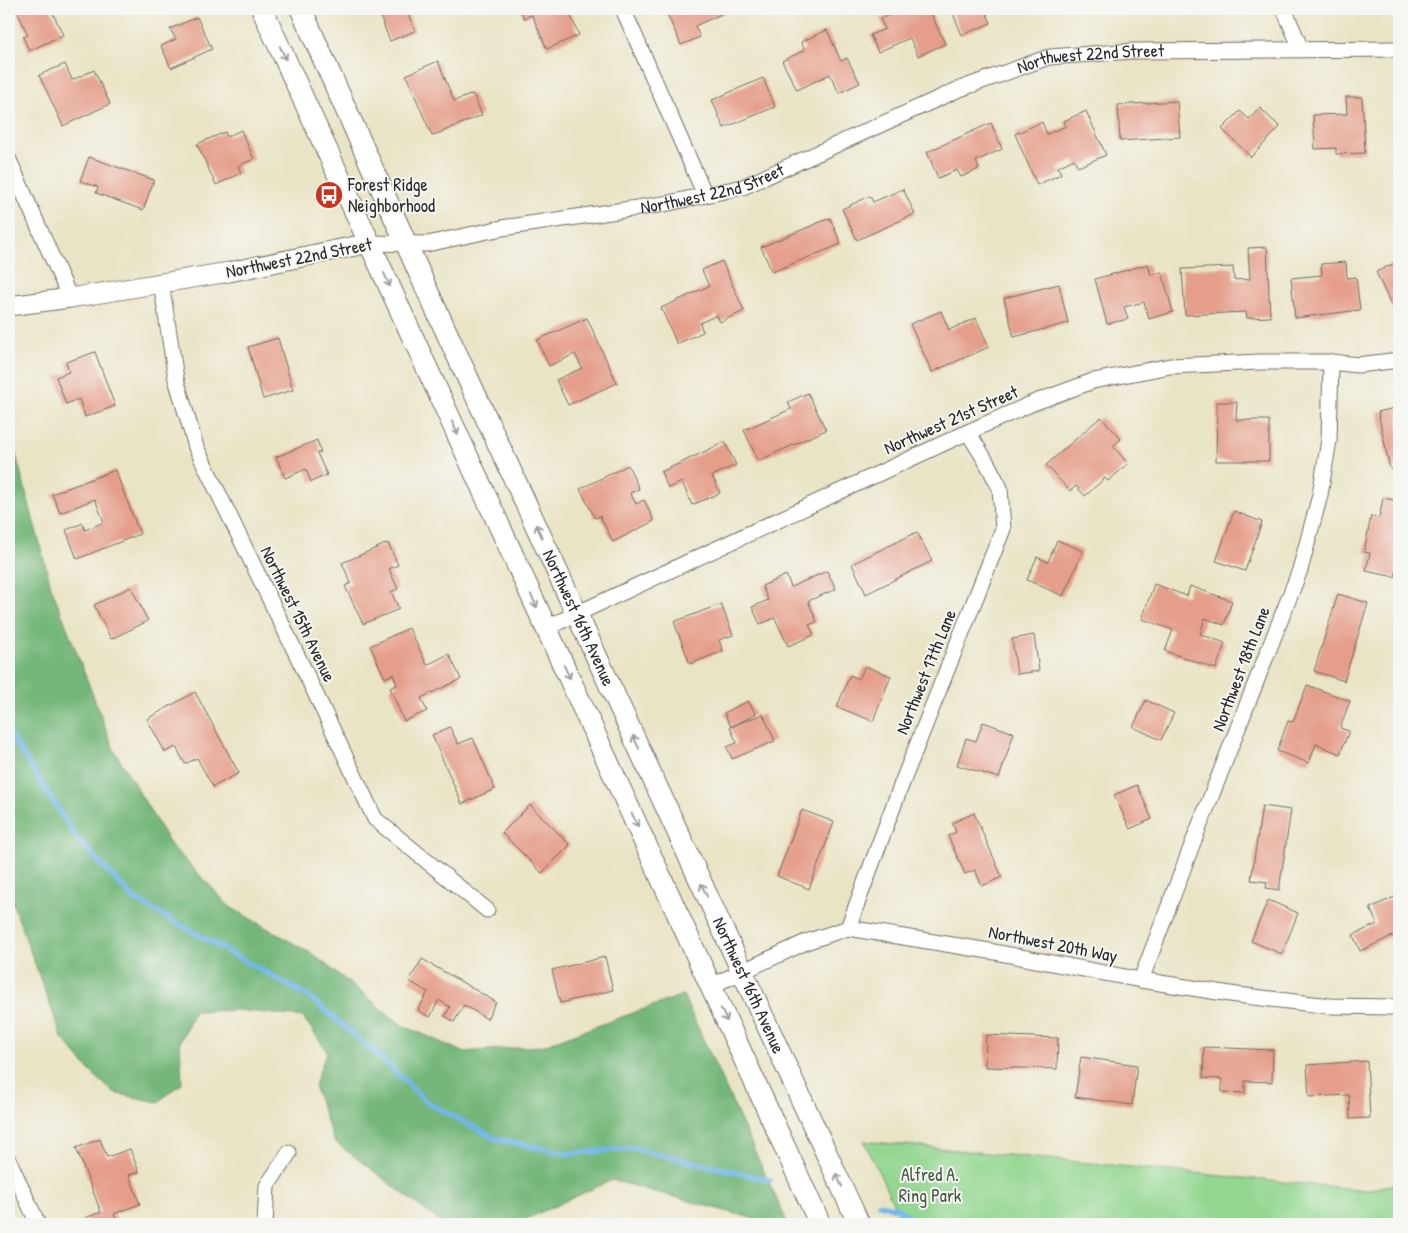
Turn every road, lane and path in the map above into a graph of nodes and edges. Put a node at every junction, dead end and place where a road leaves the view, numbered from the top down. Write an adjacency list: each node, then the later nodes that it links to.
1 (262, 9): 9 (main road, Northwest 16th Avenue, one-way to 9)
2 (300, 9): 10 (main road, Northwest 16th Avenue)
3 (623, 9): 8 (street)
4 (1284, 9): 5 (street)
5 (1301, 49): 6 (street, Northwest 22nd Street); 8 (street, Northwest 22nd Street)
6 (1399, 49)
7 (9, 160): 12 (street)
8 (705, 195): 10 (street, Northwest 22nd Street)
9 (370, 243): 10 (street, Northwest 22nd Street); 11 (street, Northwest 22nd Street); 18 (main road, Northwest 16th Avenue, one-way to 18)
10 (406, 244): 17 (main road, Northwest 16th Avenue, one-way to 10)
11 (161, 282): 12 (street, Northwest 22nd Street); 19 (street, Northwest 15th Avenue)
12 (70, 298): 13 (street, Northwest 22nd Street)
13 (9, 306)
14 (1399, 360): 15 (street, Northwest 21st Street)
15 (1331, 362): 16 (street, Northwest 21st Street); 22 (street, Northwest 18th Lane)
16 (968, 432): 17 (street, Northwest 21st Street); 20 (street, Northwest 17th Lane)
17 (577, 613): 18 (street, Northwest 21st Street); 21 (main road, Northwest 16th Avenue, one-way to 17)
18 (546, 628): 23 (main road, Northwest 16th Avenue, one-way to 23)
19 (487, 910)
20 (848, 928): 21 (street, Northwest 20th Way); 22 (street, Northwest 20th Way)
21 (742, 971): 23 (street, Northwest 20th Way); 30 (main road, Northwest 16th Avenue, one-way to 21)
22 (1141, 980): 24 (street, Northwest 20th Way)
23 (711, 986): 29 (main road, Northwest 16th Avenue, one-way to 29)
24 (1399, 1006)
25 (289, 1153): 28 (street)
26 (9, 1161): 27 (street)
27 (38, 1224)
28 (265, 1224)
29 (820, 1224)
30 (859, 1224)

